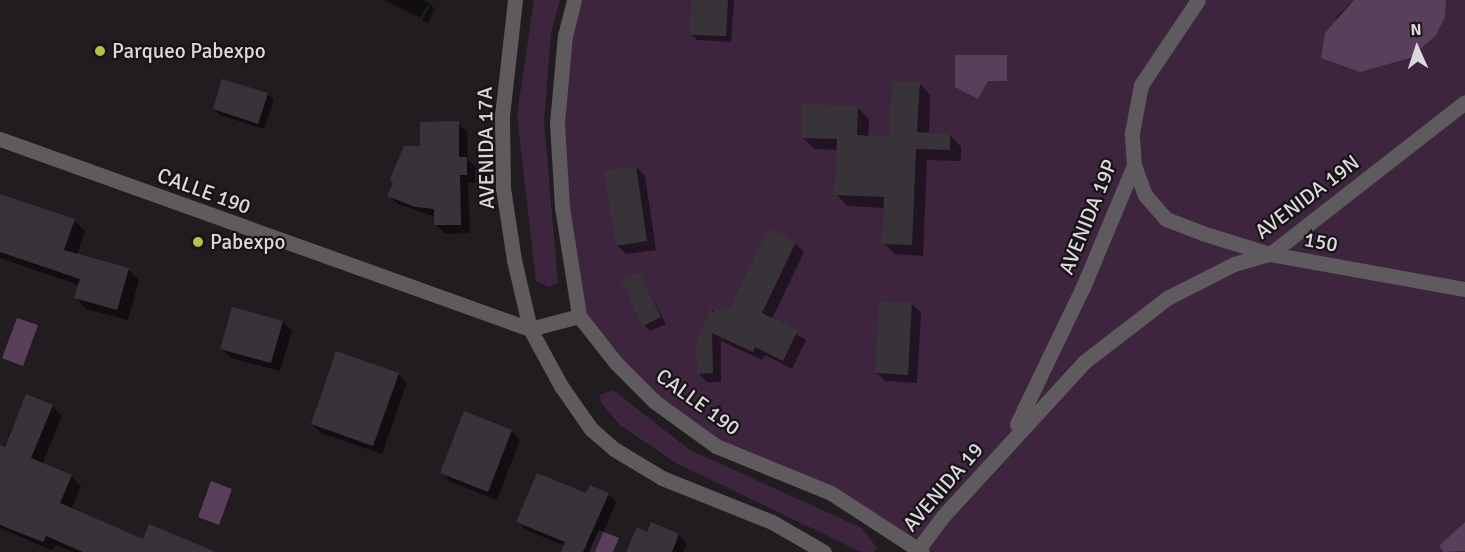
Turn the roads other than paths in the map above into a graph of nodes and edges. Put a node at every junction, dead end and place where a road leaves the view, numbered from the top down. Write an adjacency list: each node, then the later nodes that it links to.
1 (516, 0): 10 (main road, AVENIDA 17A)
2 (574, 0): 9 (main road)
3 (1198, 0): 6 (main road, AVENIDA 19P)
4 (1465, 102): 7 (main road, AVENIDA 19N)
5 (0, 139): 10 (main road, CALLE 190)
6 (1134, 165): 7 (main road, 150); 11 (main road, AVENIDA 19P)
7 (1270, 254): 8 (main road, 150); 11 (main road, AVENIDA 19N)
8 (1465, 289)
9 (579, 316): 10 (main road); 12 (main road, CALLE 190)
10 (530, 329): 13 (main road)
11 (1003, 450): 12 (main road, AVENIDA 19)
12 (918, 551)
13 (824, 552)

